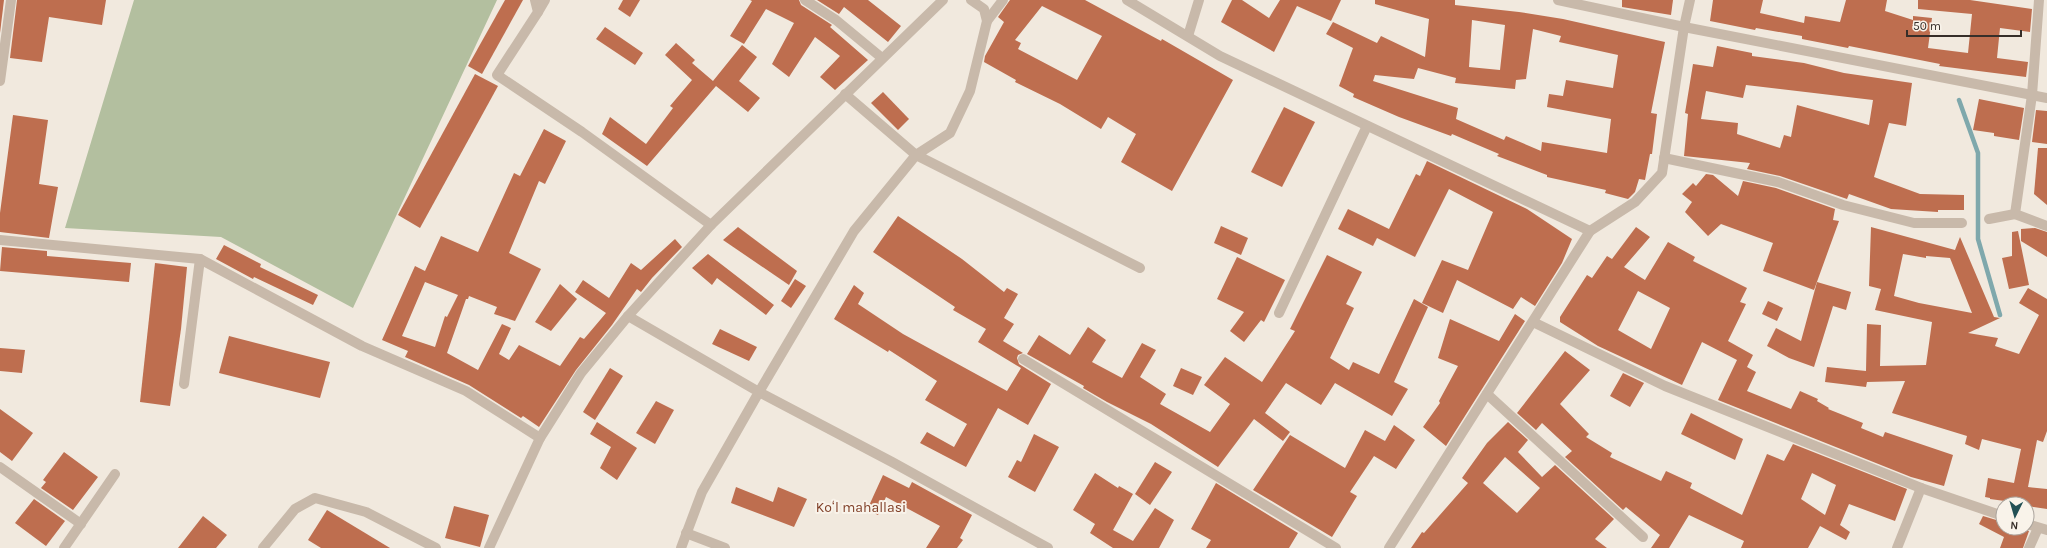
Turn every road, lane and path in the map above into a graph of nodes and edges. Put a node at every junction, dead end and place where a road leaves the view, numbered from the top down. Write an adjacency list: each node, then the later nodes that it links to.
1 (11, 0): 18 (street)
2 (535, 0): 13 (street)
3 (545, 0): 13 (street)
4 (805, 0): 17 (street)
5 (943, 0): 17 (street)
6 (971, 0): 14 (street)
7 (1003, 0): 14 (street)
8 (1127, 0): 16 (street)
9 (1199, 0): 16 (street)
10 (1558, 0): 15 (street)
11 (1690, 0): 15 (street)
12 (2039, 0): 20 (street)
13 (538, 12): 28 (street)
14 (987, 21): 23 (street)
15 (1684, 27): 20 (street); 24 (street)
16 (1188, 36): 22 (street)
17 (882, 58): 19 (street)
18 (0, 81)
19 (845, 94): 23 (street); 28 (street)
20 (2032, 95): 21 (street); 25 (street)
21 (2047, 98)
22 (1367, 126): 30 (street); 34 (street)
23 (916, 155): 33 (street); 39 (street)
24 (1664, 158): 27 (street); 30 (street)
25 (2015, 214): 26 (street); 29 (street)
26 (1989, 218)
27 (1962, 222)
28 (711, 225): 35 (street)
29 (2047, 226)
30 (1590, 231): 36 (street)
31 (0, 240): 32 (street)
32 (200, 259): 38 (street); 41 (street)
33 (1140, 268)
34 (1279, 313)
35 (628, 316): 39 (street); 41 (street)
36 (1533, 322): 40 (street); 44 (street)
37 (1023, 358): 57 (street)
38 (184, 384)
39 (759, 392): 48 (street); 56 (street)
40 (1488, 394): 49 (street); 58 (street)
41 (540, 438): 53 (street)
42 (0, 467): 46 (street)
43 (115, 474): 46 (street)
44 (1921, 488): 45 (street); 59 (street)
45 (1995, 513)
46 (81, 524): 50 (street)
47 (2042, 529): 60 (street)
48 (686, 533): 54 (street); 55 (street)
49 (1643, 537)
50 (64, 548)
51 (263, 548): 52 (street)
52 (436, 548)
53 (489, 548)
54 (681, 548)
55 (725, 548)
56 (1048, 548)
57 (1336, 548)
58 (1389, 548)
59 (1897, 548)
60 (2029, 548)

